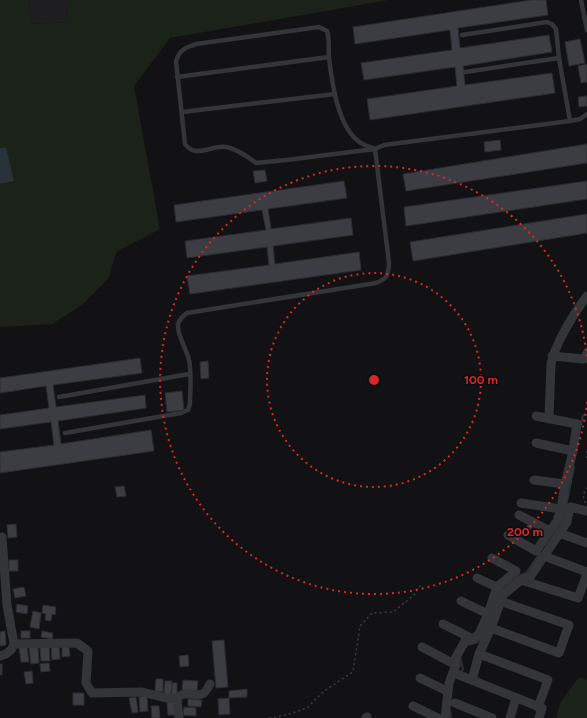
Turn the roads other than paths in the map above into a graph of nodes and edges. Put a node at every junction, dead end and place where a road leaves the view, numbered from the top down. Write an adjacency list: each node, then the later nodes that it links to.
1 (580, 0): 2 (lane)
2 (587, 30)
3 (462, 34): 5 (lane)
4 (329, 57): 7 (lane); 7 (lane); 8 (lane)
5 (559, 58): 6 (lane); 11 (lane)
6 (465, 72)
7 (177, 77): 9 (lane)
8 (335, 94): 9 (lane); 12 (lane)
9 (182, 112): 12 (lane)
10 (587, 114): 11 (lane)
11 (570, 121): 12 (lane)
12 (375, 149): 16 (lane)
13 (587, 296): 15 (street)
14 (587, 353): 15 (street)
15 (552, 356): 19 (street)
16 (189, 374): 17 (lane); 20 (lane)
17 (59, 397)
18 (536, 416): 19 (street)
19 (549, 419): 22 (street)
20 (65, 433)
21 (536, 443): 22 (street)
22 (573, 451): 24 (street)
23 (534, 480): 24 (street)
24 (565, 484): 27 (street)
25 (521, 503): 27 (street)
26 (570, 507): 27 (street); 28 (street); 30 (street)
27 (560, 509): 30 (street)
28 (587, 511)
29 (519, 515): 30 (street)
30 (555, 532): 33 (street); 34 (street)
31 (508, 535): 34 (street)
32 (2, 537): 46 (street)
33 (587, 543)
34 (540, 553): 36 (street); 38 (street)
35 (492, 558): 39 (street)
36 (587, 573): 38 (street)
37 (477, 578): 39 (street)
38 (521, 580): 41 (street)
39 (497, 587): 42 (street)
40 (461, 601): 42 (street)
41 (500, 601): 44 (street); 44 (street)
42 (488, 614): 45 (street)
43 (443, 624): 45 (street)
44 (491, 628): 48 (street)
45 (473, 639): 50 (street)
46 (14, 644): 49 (street); 56 (street)
47 (422, 647): 50 (street)
48 (479, 654): 52 (street); 59 (street)
49 (0, 656)
50 (457, 672): 52 (street); 54 (street)
51 (420, 678): 54 (street)
52 (472, 680): 55 (street)
53 (210, 684): 56 (street)
54 (447, 691): 62 (street)
55 (516, 698): 59 (street); 64 (street)
56 (177, 699): 60 (street)
57 (455, 704): 63 (street)
58 (413, 706): 61 (street)
59 (538, 707): 65 (street)
60 (179, 718)
61 (438, 718)
62 (445, 718)
63 (492, 718)
64 (510, 718)
65 (539, 718)

